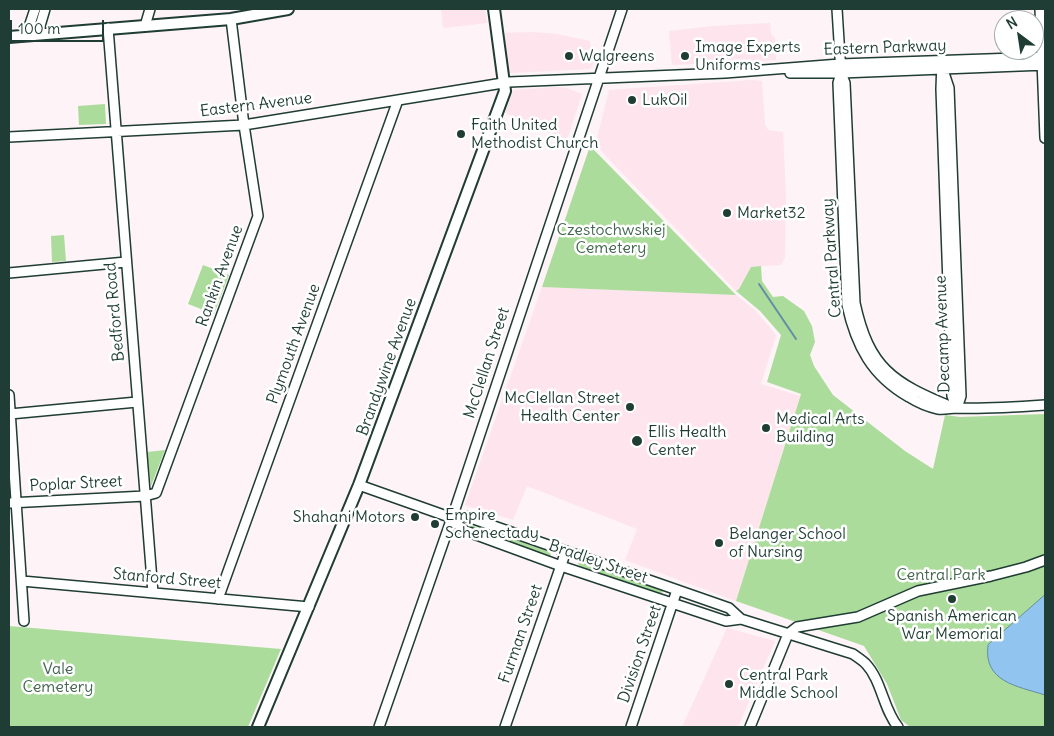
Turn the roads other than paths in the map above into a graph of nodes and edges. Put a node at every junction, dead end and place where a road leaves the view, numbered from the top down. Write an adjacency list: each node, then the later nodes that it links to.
1 (35, 9): 13 (street)
2 (45, 9): 13 (street)
3 (150, 9): 11 (street)
4 (288, 9): 9 (main road)
5 (494, 9): 19 (main road, Brandywine Avenue)
6 (622, 9): 18 (street, McClellan Street)
7 (837, 9): 17 (street, Central Parkway)
8 (1040, 9): 15 (street)
9 (260, 11): 10 (main road)
10 (231, 19): 11 (main road); 21 (street, Rankin Avenue)
11 (145, 26): 12 (main road)
12 (108, 28): 13 (main road); 22 (street, Bedford Road)
13 (32, 35): 14 (main road)
14 (9, 37)
15 (1044, 61): 16 (street, Eastern Parkway); 24 (street)
16 (943, 65): 17 (street, Eastern Parkway); 30 (street, Decamp Avenue)
17 (841, 69): 18 (street, Eastern Parkway); 30 (street, Central Parkway)
18 (600, 77): 19 (street, Eastern Parkway); 35 (street, McClellan Street)
19 (504, 83): 20 (street, Eastern Avenue); 32 (main road, Brandywine Avenue)
20 (398, 100): 21 (street, Eastern Avenue); 42 (street, Plymouth Avenue)
21 (244, 125): 22 (street, Eastern Avenue); 33 (street, Rankin Avenue)
22 (116, 132): 23 (street, Eastern Avenue); 25 (street, Bedford Road)
23 (9, 137)
24 (1045, 138)
25 (126, 262): 26 (street); 28 (street, Bedford Road)
26 (9, 273)
27 (9, 395): 31 (street)
28 (137, 402): 31 (street); 33 (street, Bedford Road)
29 (1045, 405): 30 (street, Central Parkway)
30 (957, 408)
31 (10, 414): 34 (street)
32 (359, 485): 35 (street, Bradley Street); 44 (main road, Brandywine Avenue)
33 (145, 496): 34 (street, Poplar Street); 41 (street, Bedford Road)
34 (12, 502): 39 (street)
35 (452, 518): 36 (street, Bradley Street); 38 (street, Bradley Street); 49 (street, McClellan Street)
36 (566, 552): 38 (street, Furman Street); 40 (street, Bradley Street)
37 (1045, 560): 47 (street)
38 (561, 566): 43 (street, Bradley Street); 50 (street, Furman Street)
39 (22, 581): 41 (street, Stanford Street); 46 (street)
40 (677, 590): 43 (street, Division Street); 45 (street, Bradley Street)
41 (152, 593): 42 (street, Stanford Street)
42 (218, 598): 44 (street, Stanford Street)
43 (673, 603): 45 (street, Bradley Street); 51 (street, Division Street)
44 (309, 607): 48 (main road, Brandywine Avenue)
45 (741, 618): 47 (street, Bradley Street)
46 (24, 621)
47 (788, 634): 52 (street); 53 (street, Bradley Street)
48 (258, 727)
49 (379, 727)
50 (505, 727)
51 (632, 727)
52 (750, 727)
53 (898, 727)

